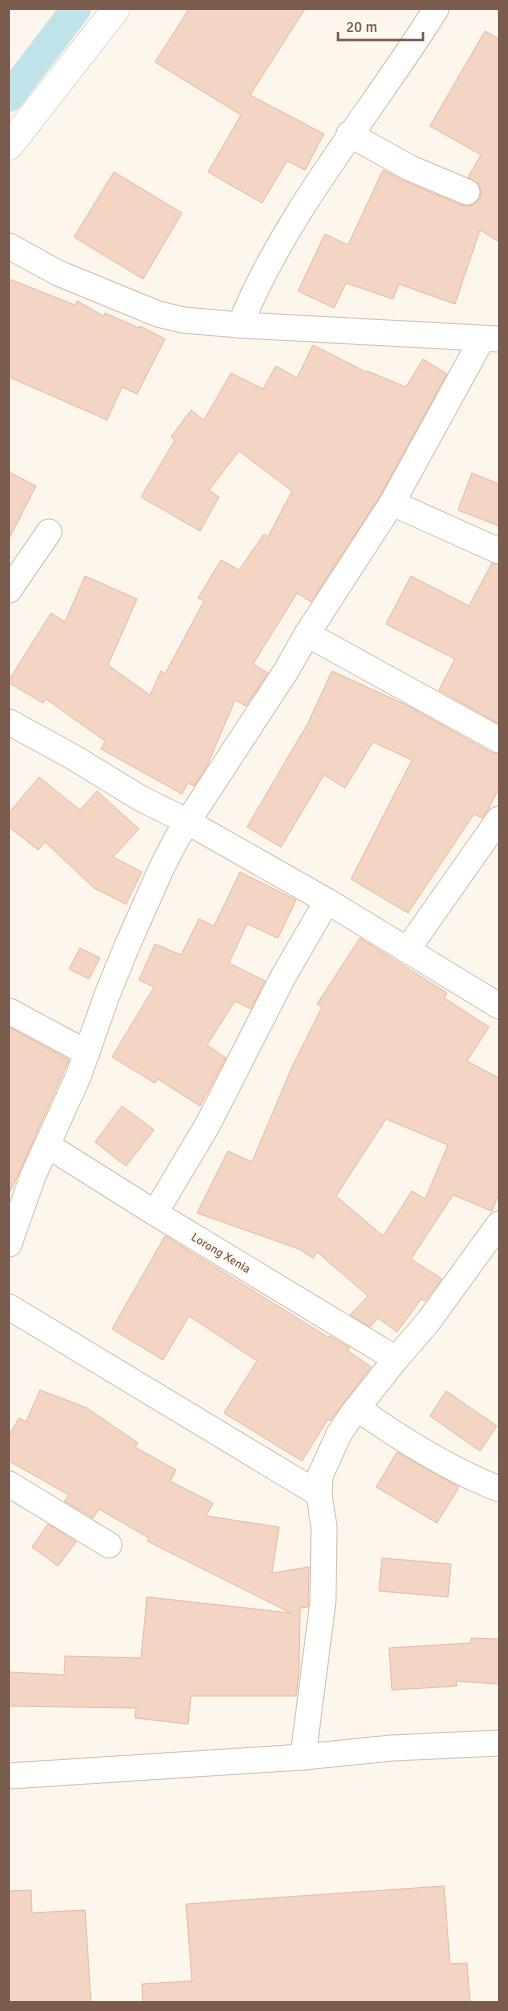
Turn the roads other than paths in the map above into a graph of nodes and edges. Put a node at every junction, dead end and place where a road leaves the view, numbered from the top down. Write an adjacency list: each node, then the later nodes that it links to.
1 (116, 9): 4 (main road)
2 (436, 9): 3 (street)
3 (349, 134): 5 (street); 7 (street)
4 (9, 146)
5 (467, 192)
6 (9, 246): 7 (street)
7 (240, 325): 8 (street)
8 (490, 339): 9 (street)
9 (392, 503): 11 (street); 13 (street)
10 (49, 532): 12 (street)
11 (499, 551)
12 (9, 590)
13 (307, 634): 15 (street); 17 (street)
14 (9, 722): 17 (street)
15 (499, 740)
16 (499, 820): 19 (street)
17 (186, 821): 18 (street); 22 (street)
18 (327, 901): 19 (street); 24 (street)
19 (407, 950): 20 (street)
20 (499, 1006)
21 (9, 1011): 22 (street)
22 (87, 1053): 23 (street)
23 (47, 1145): 24 (street, Lorong Xenia); 26 (street)
24 (155, 1213): 28 (street, Lorong Xenia)
25 (499, 1224): 28 (street)
26 (9, 1244)
27 (9, 1306): 32 (street)
28 (396, 1359): 29 (street)
29 (357, 1408): 31 (street); 32 (street)
30 (9, 1484): 33 (street)
31 (499, 1489)
32 (319, 1494): 35 (street)
33 (109, 1545)
34 (499, 1743): 35 (street)
35 (303, 1757): 36 (street)
36 (9, 1776)

